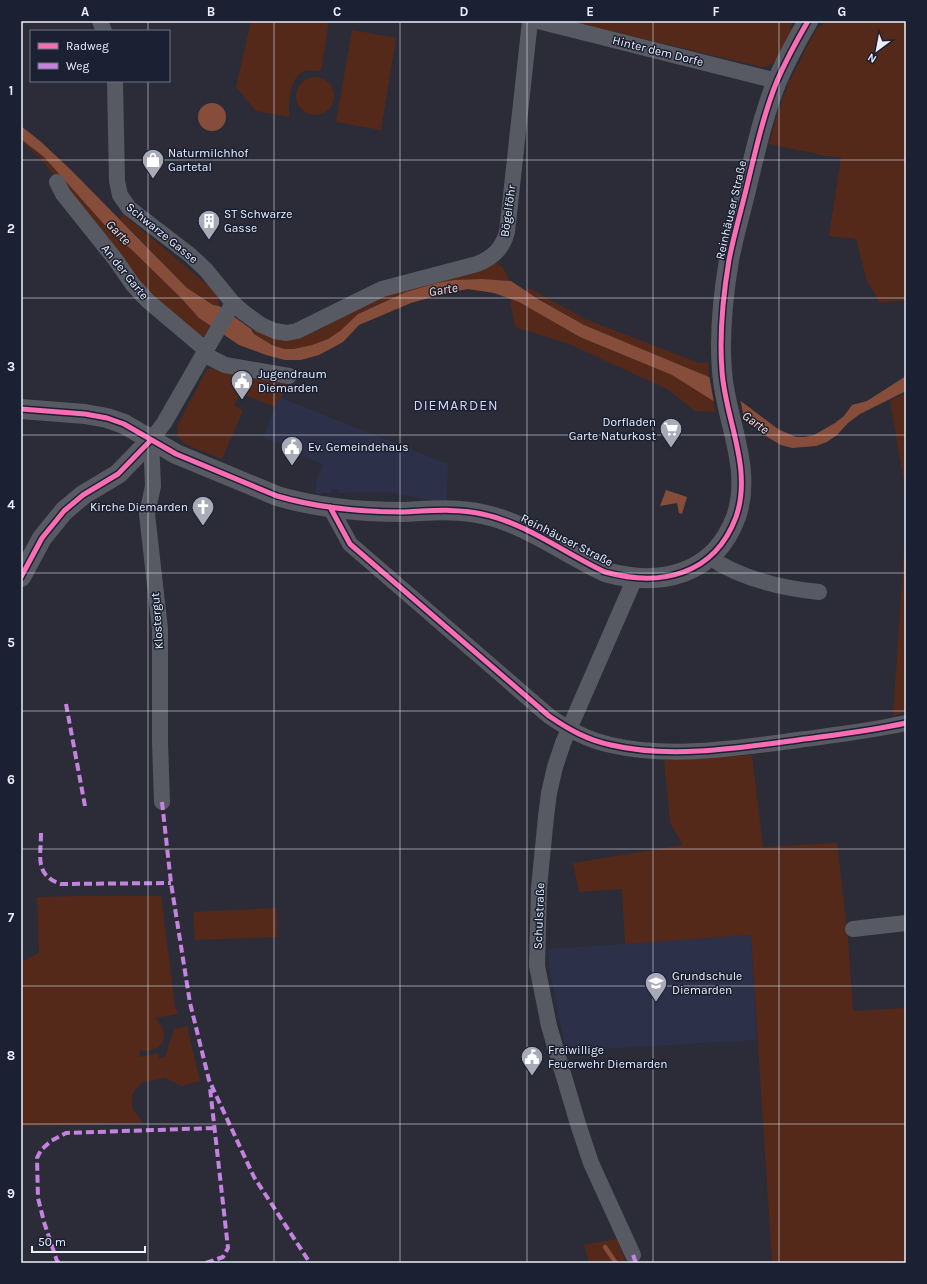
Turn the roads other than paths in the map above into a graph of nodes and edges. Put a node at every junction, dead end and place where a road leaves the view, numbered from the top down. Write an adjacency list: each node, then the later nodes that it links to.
1 (530, 21): 7 (street, Bögelföhr)
2 (538, 21): 4 (street, Hinter dem Dorfe)
3 (808, 21): 4 (street, Reinhäuser Straße)
4 (777, 81): 13 (street, Reinhäuser Straße)
5 (115, 82): 7 (street, Schwarze Gasse)
6 (57, 182): 8 (street, An der Garte)
7 (230, 307): 8 (street)
8 (207, 347): 9 (street, An der Garte); 11 (street)
9 (289, 376)
10 (21, 409): 11 (street, Reinhäuser Straße)
11 (151, 440): 12 (street, Reinhäuser Straße); 14 (street); 19 (street, Klostergut)
12 (330, 507): 15 (street, Reinhäuser Straße); 18 (street)
13 (709, 557): 15 (street, Reinhäuser Straße); 16 (street)
14 (21, 577)
15 (635, 578): 18 (street, Schulstraße)
16 (820, 592)
17 (906, 723): 18 (street)
18 (570, 730): 22 (street, Schulstraße)
19 (162, 802)
20 (906, 923): 21 (street)
21 (853, 929)
22 (633, 1255)

